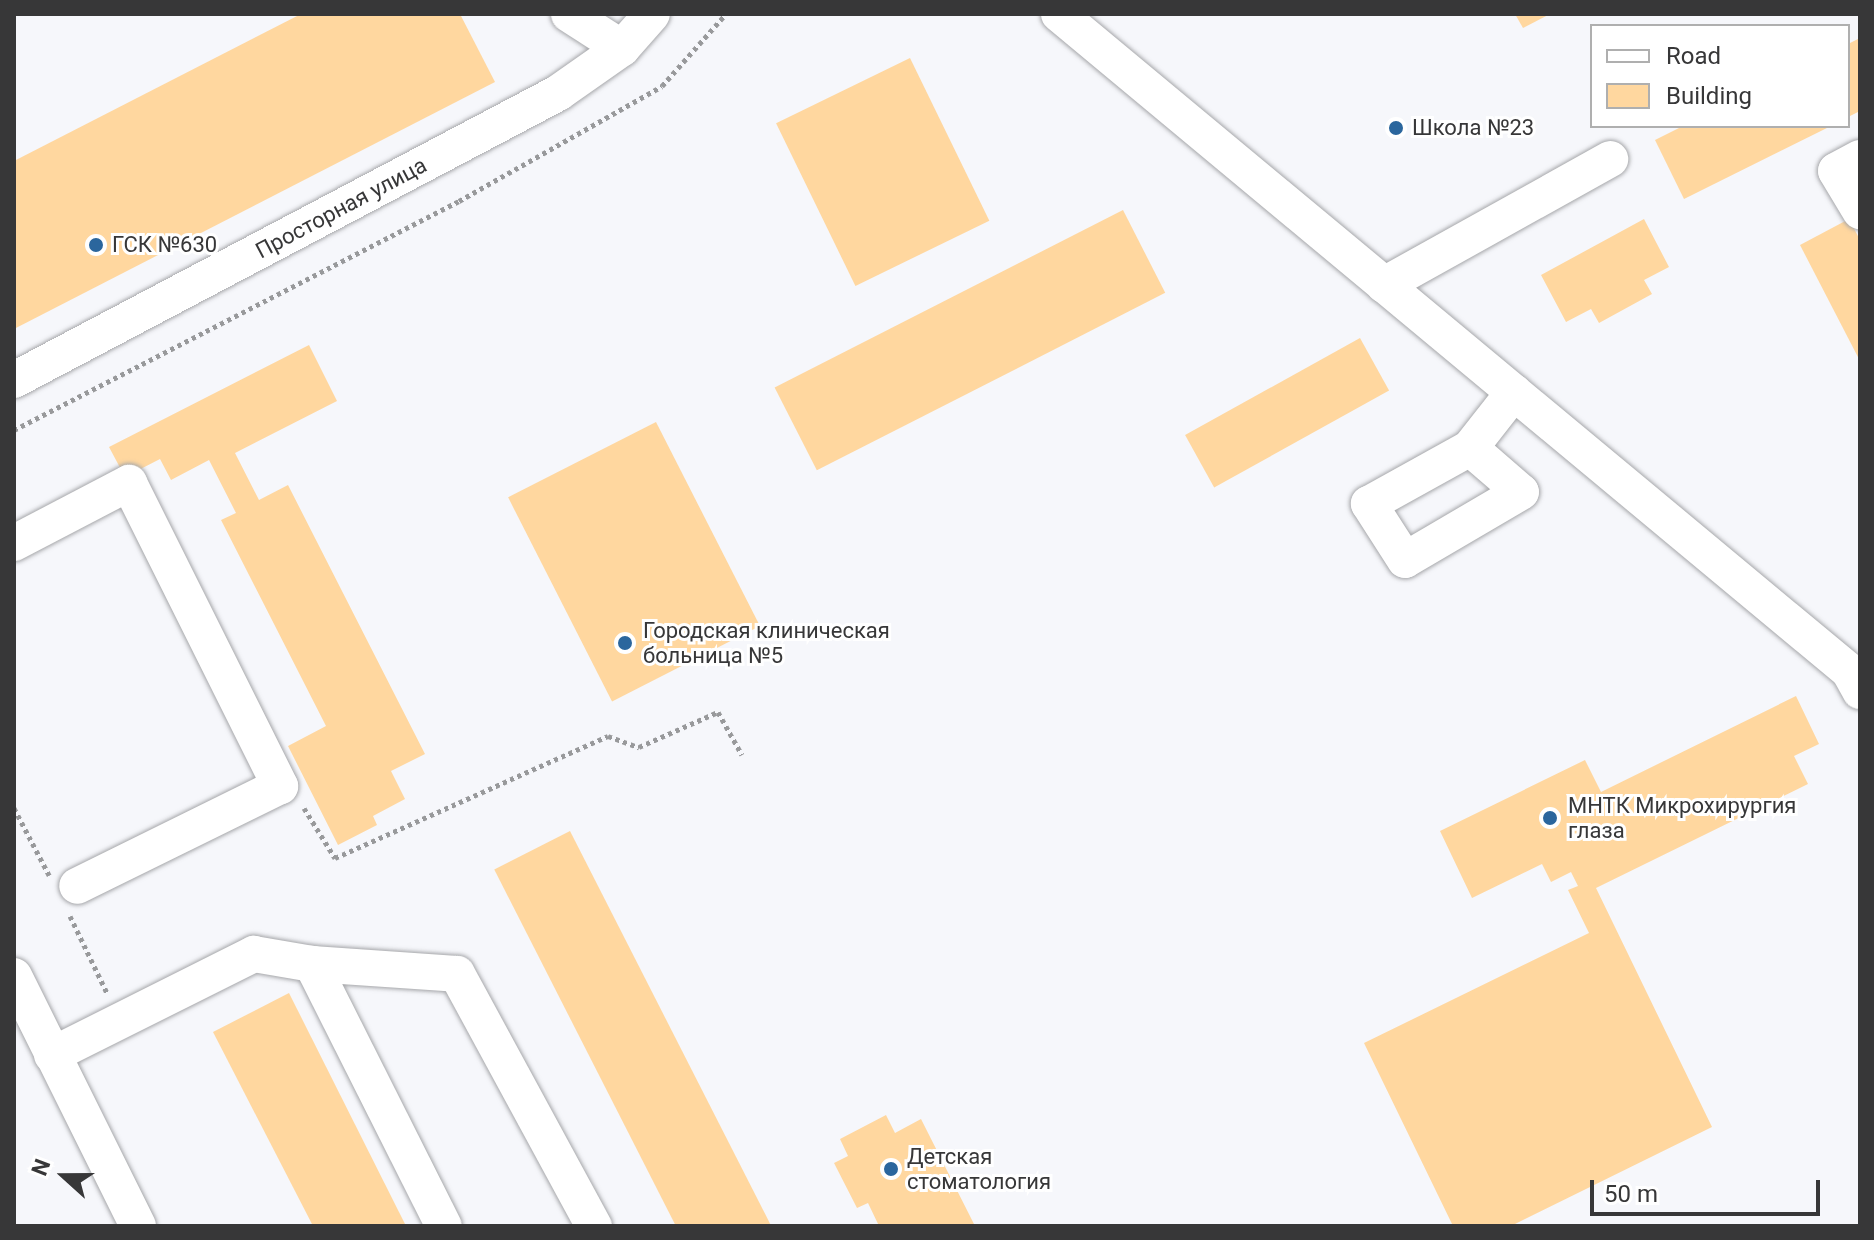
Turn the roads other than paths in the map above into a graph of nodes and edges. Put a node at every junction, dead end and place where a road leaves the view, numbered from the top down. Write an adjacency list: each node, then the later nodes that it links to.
1 (569, 14): 4 (street)
2 (652, 14): 4 (street, Просторная улица)
3 (1059, 14): 8 (street)
4 (622, 48): 9 (street, Просторная улица)
5 (1860, 158): 7 (street)
6 (1610, 159): 8 (street)
7 (1860, 211)
8 (1384, 285): 10 (street)
9 (14, 380)
10 (1514, 392): 11 (street); 13 (street)
11 (1470, 448)
12 (14, 543): 14 (street)
13 (1860, 691)
14 (77, 886)
15 (312, 964): 17 (street); 19 (street); 20 (street)
16 (14, 976): 17 (street)
17 (52, 1055): 18 (street)
18 (138, 1226)
19 (444, 1226)
20 (594, 1226)

